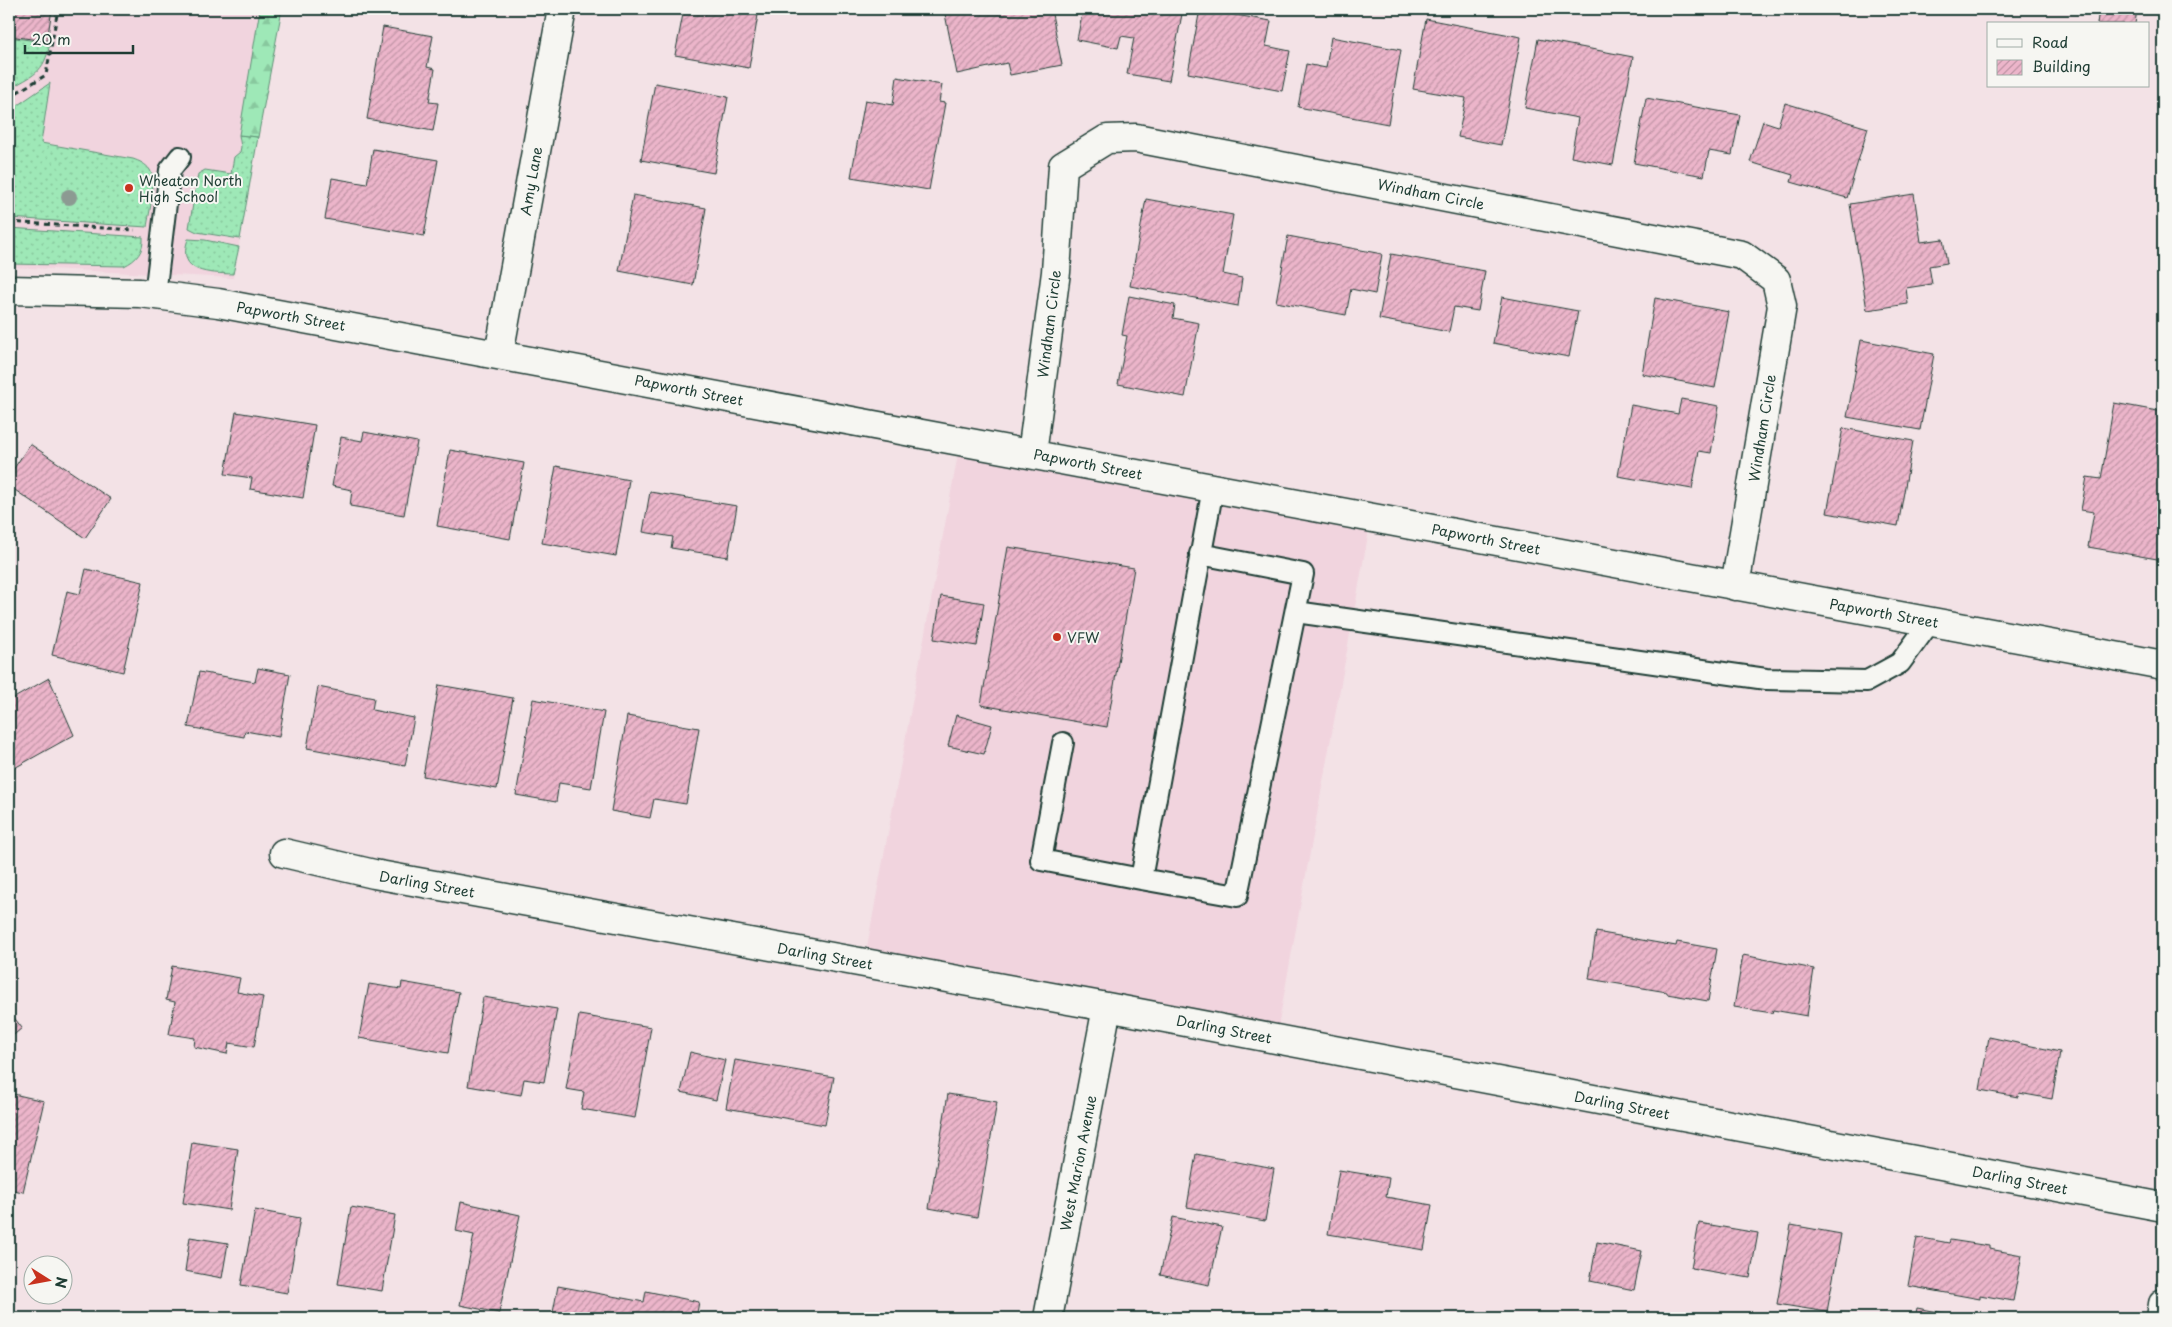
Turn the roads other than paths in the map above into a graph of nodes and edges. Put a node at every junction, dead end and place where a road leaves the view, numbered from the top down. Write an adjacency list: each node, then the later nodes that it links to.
1 (562, 9): 5 (street, Amy Lane)
2 (180, 157): 4 (lane)
3 (9, 290): 4 (street, Papworth Street)
4 (155, 295): 5 (street, Papworth Street)
5 (499, 354): 6 (street, Papworth Street)
6 (1032, 454): 7 (street, Papworth Street); 9 (street, Windham Circle)
7 (1213, 488): 8 (lane); 9 (street, Papworth Street)
8 (1200, 554): 10 (lane); 15 (lane)
9 (1735, 586): 11 (street, Papworth Street)
10 (1296, 612): 11 (lane); 15 (lane)
11 (1930, 622): 12 (street, Papworth Street)
12 (2163, 665)
13 (1063, 744): 15 (lane)
14 (284, 853): 16 (street, Darling Street)
15 (1141, 879)
16 (1107, 1008): 17 (street, Darling Street); 19 (street, West Marion Avenue)
17 (2163, 1207)
18 (2163, 1304): 20 (street)
19 (1048, 1318)
20 (2161, 1318)

